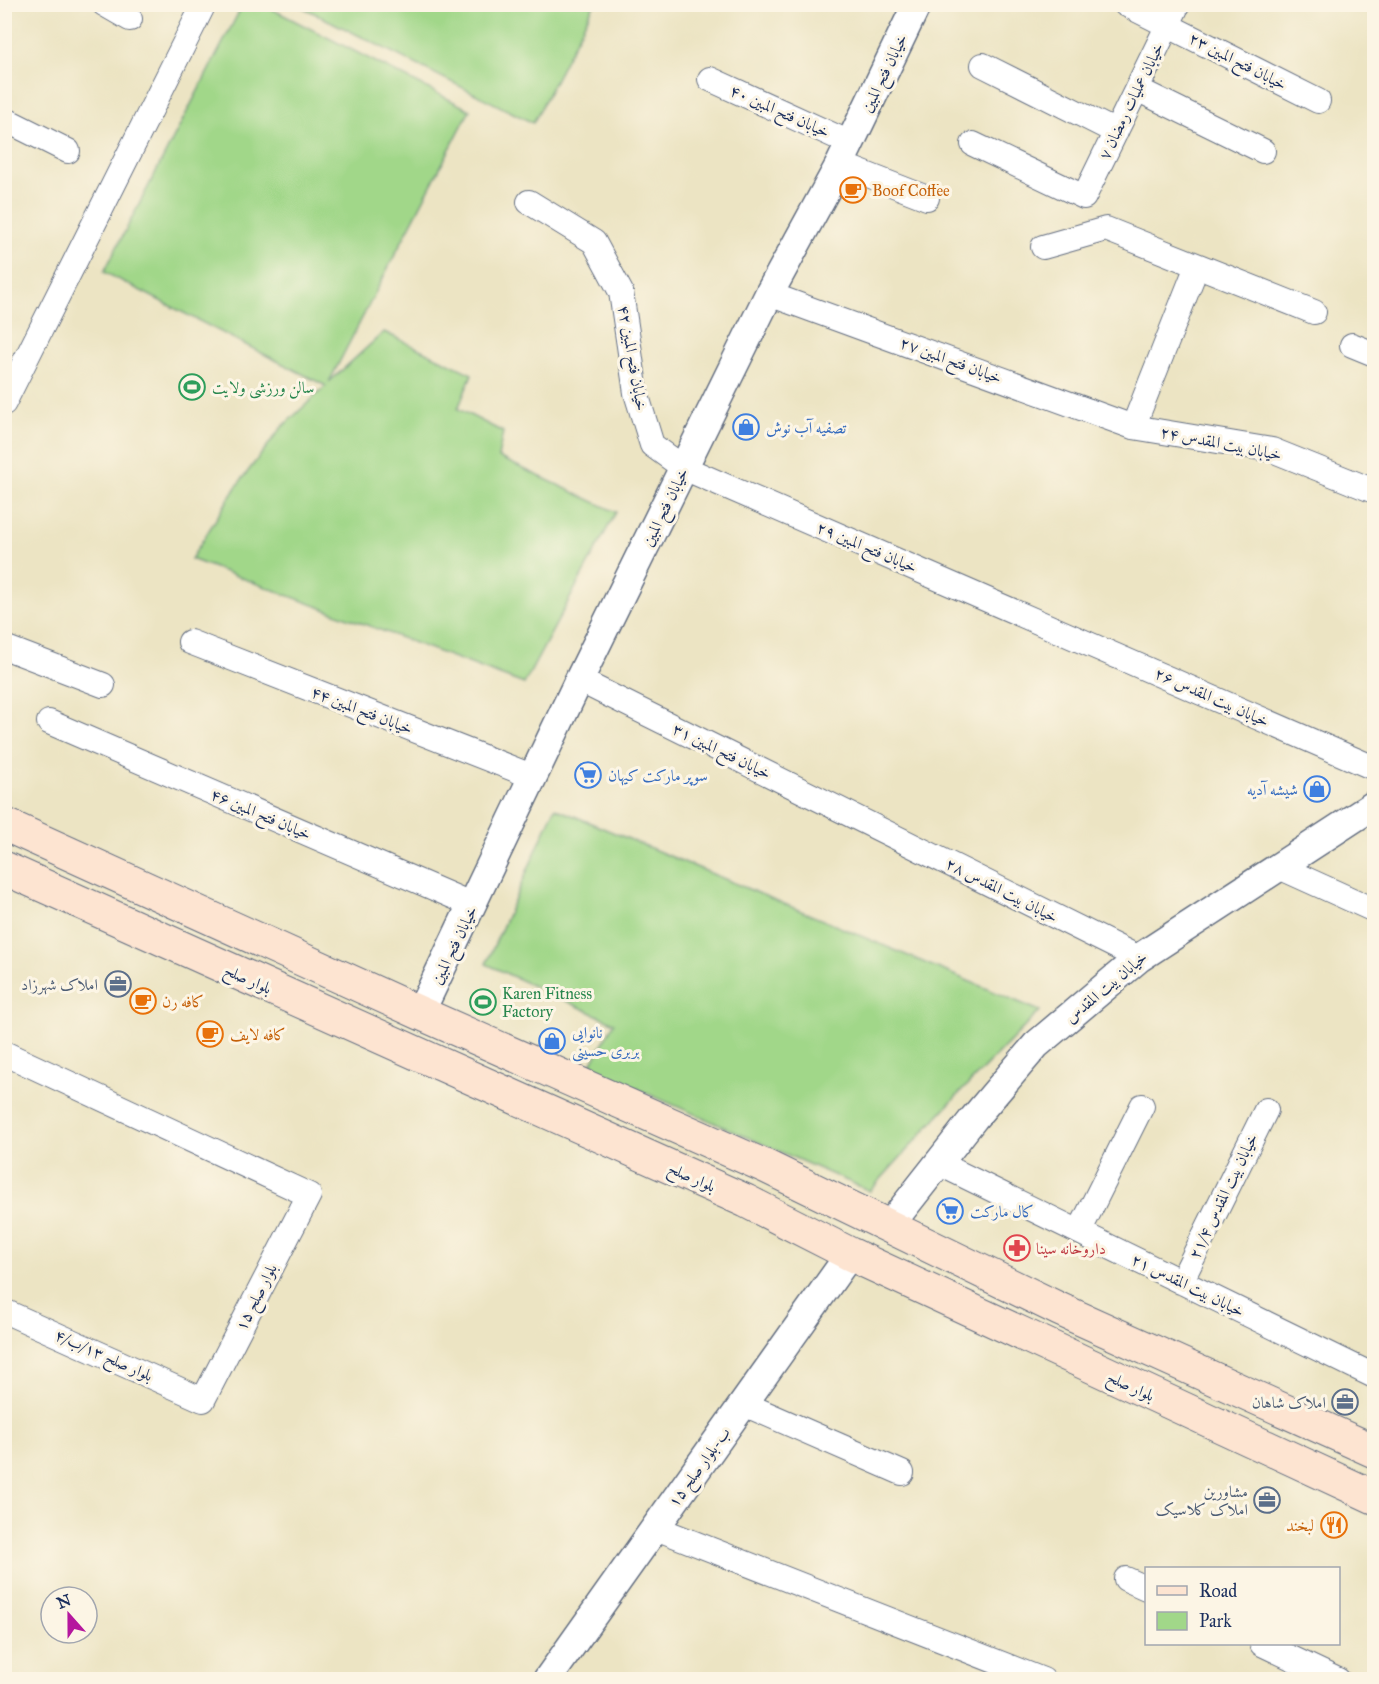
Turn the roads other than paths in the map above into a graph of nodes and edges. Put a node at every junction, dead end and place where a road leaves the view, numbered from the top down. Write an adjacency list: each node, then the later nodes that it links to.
1 (104, 4): 6 (street)
2 (204, 4): 25 (street)
3 (1125, 4): 5 (street, خیابان فتح المبین ۲۳)
4 (912, 6): 16 (street, خیابان فتح المبین)
5 (1173, 15): 9 (street, خیابان عملیات رمضان ۷); 10 (street, خیابان فتح المبین ۲۳)
6 (130, 19)
7 (983, 65): 12 (street)
8 (710, 79): 16 (street, خیابان فتح المبین ۴۰)
9 (1137, 89): 12 (street, خیابان عملیات رمضان ۷); 15 (street)
10 (1318, 101)
11 (4, 119): 14 (street)
12 (1116, 132): 13 (street, خیابان عملیات رمضان ۷)
13 (973, 144)
14 (68, 151)
15 (1263, 151)
16 (845, 154): 17 (street, خیابان فتح المبین ۴۰); 21 (street, خیابان فتح المبین)
17 (927, 198)
18 (530, 202): 27 (street, خیابان فتح المبین ۴۲)
19 (1043, 247): 20 (street)
20 (1197, 266): 22 (street); 26 (street)
21 (770, 294): 26 (street, خیابان فتح المبین ۲۷); 27 (street, خیابان فتح المبین)
22 (1314, 312)
23 (1352, 345): 24 (street)
24 (1374, 354)
25 (4, 403)
26 (1133, 427): 28 (street, خیابان بیت المقدس ۲۴)
27 (684, 468): 29 (street, خیابان فتح المبین ۲۹); 32 (street, خیابان فتح المبین)
28 (1374, 491)
29 (1050, 627): 35 (street, خیابان بیت المقدس ۲۶)
30 (190, 642): 36 (street, خیابان فتح المبین ۴۴)
31 (4, 647): 33 (street)
32 (579, 680): 36 (street, خیابان فتح المبین); 38 (street, خیابان فتح المبین ۳۱)
33 (103, 685)
34 (49, 722): 42 (street, خیابان فتح المبین ۴۶)
35 (1374, 768)
36 (534, 777): 42 (street, خیابان فتح المبین)
37 (1374, 805): 40 (street, خیابان بیت المقدس)
38 (865, 822): 45 (street, خیابان بیت المقدس ۲۸)
39 (4, 824): 44 (main road)
40 (1279, 867): 43 (street); 45 (street, خیابان بیت المقدس)
41 (4, 868): 46 (main road, بلوار صلح)
42 (473, 905): 47 (street, خیابان فتح المبین)
43 (1374, 910)
44 (242, 932): 46 (main road); 47 (main road)
45 (1138, 958): 51 (street, خیابان بیت المقدس)
46 (225, 969): 54 (main road, بلوار صلح)
47 (420, 1014): 52 (main road)
48 (4, 1053): 59 (street, بلوار صلح ۱۵)
49 (1142, 1106): 53 (street)
50 (1266, 1110): 55 (street, خیابان بیت المقدس ۲۱/۴)
51 (938, 1163): 52 (street, خیابان بیت المقدس); 53 (street, خیابان بیت المقدس ۲۱)
52 (889, 1226): 57 (main road)
53 (1079, 1232): 55 (street, خیابان بیت المقدس ۲۱)
54 (850, 1254): 60 (street, ۱۵ ب-بلوار صلح); 61 (main road, بلوار صلح)
55 (1181, 1282): 58 (street, خیابان بیت المقدس ۲۱)
56 (4, 1311): 59 (street, بلوار صلح ۱۳/ب/۴)
57 (1190, 1368): 61 (main road); 62 (main road)
58 (1374, 1376)
59 (203, 1400)
60 (744, 1404): 63 (street); 65 (street, ۱۵ ب-بلوار صلح)
61 (1173, 1405): 64 (main road, بلوار صلح)
62 (1374, 1451)
63 (902, 1473)
64 (1374, 1497)
65 (656, 1527): 67 (street, ۱۵ ب-بلوار صلح); 68 (street)
66 (1264, 1645): 69 (street)
67 (547, 1680)
68 (1042, 1680)
69 (1338, 1680)

